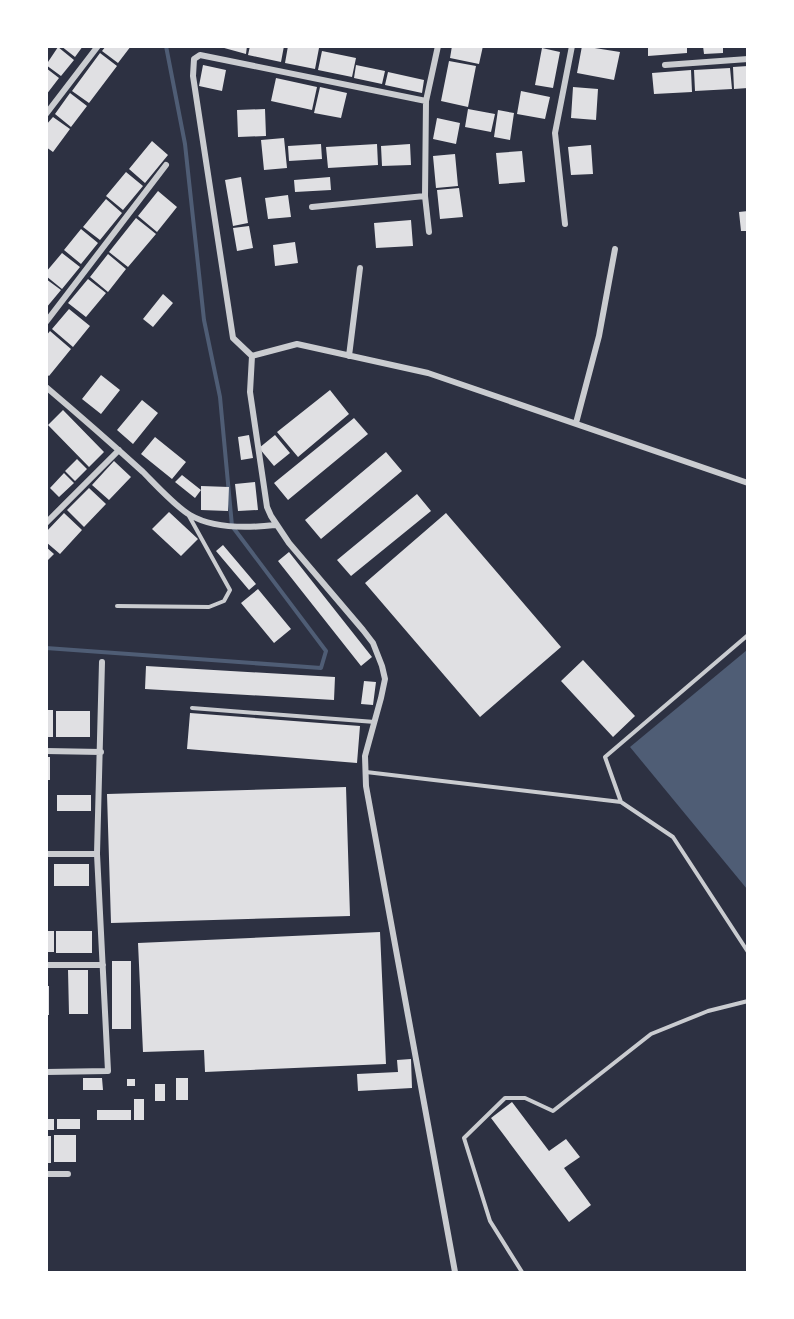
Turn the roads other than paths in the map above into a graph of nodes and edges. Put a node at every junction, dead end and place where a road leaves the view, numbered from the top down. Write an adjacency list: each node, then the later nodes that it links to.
1 (98, 46): 7 (street)
2 (438, 46): 6 (street)
3 (572, 46): 11 (street)
4 (747, 59): 5 (street)
5 (665, 65)
6 (426, 101): 9 (street); 16 (street)
7 (46, 114)
8 (166, 165): 15 (street)
9 (425, 196): 10 (street); 12 (street)
10 (312, 207)
11 (565, 224)
12 (429, 232)
13 (615, 249): 19 (street)
14 (360, 268): 17 (street)
15 (46, 322)
16 (252, 356): 17 (street); 24 (street)
17 (349, 356): 19 (street)
18 (46, 387): 20 (street)
19 (576, 423): 21 (street)
20 (119, 450): 22 (street); 23 (street)
21 (747, 483)
22 (189, 515): 24 (street); 25 (lane)
23 (46, 523)
24 (275, 525): 29 (street)
25 (117, 606)
26 (747, 635): 33 (lane)
27 (102, 662): 31 (street)
28 (192, 708): 29 (lane)
29 (375, 722): 32 (street)
30 (46, 752): 31 (street)
31 (101, 752): 35 (street)
32 (365, 772): 33 (lane); 43 (street)
33 (621, 802): 36 (lane)
34 (46, 854): 35 (street)
35 (97, 854): 38 (street)
36 (747, 952)
37 (46, 965): 38 (street)
38 (103, 965): 40 (street)
39 (747, 1001): 44 (lane)
40 (46, 1072)
41 (46, 1174): 42 (street)
42 (68, 1174)
43 (455, 1272)
44 (522, 1272)

